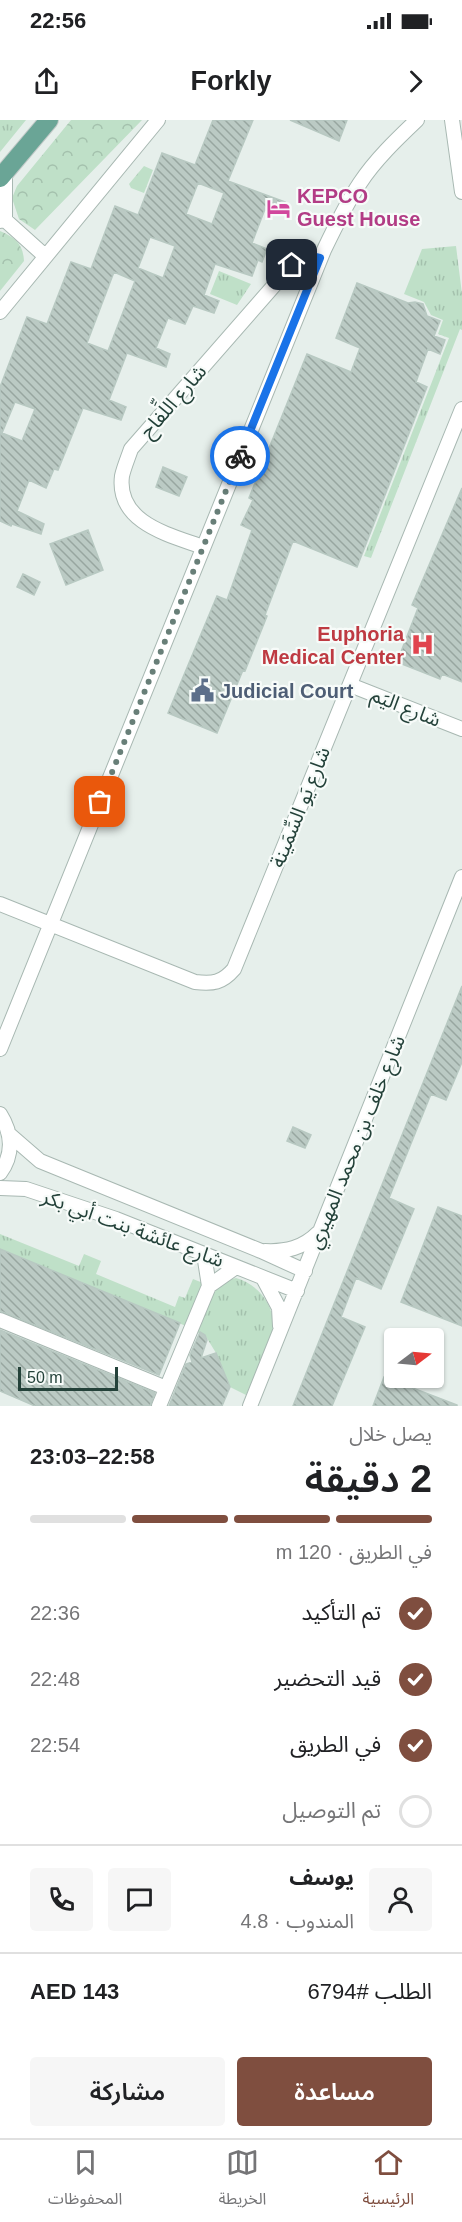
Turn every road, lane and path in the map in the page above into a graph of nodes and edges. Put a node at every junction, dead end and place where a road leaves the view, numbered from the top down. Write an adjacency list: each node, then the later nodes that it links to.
1 (49, 120): 5 (main road)
2 (158, 120): 8 (street)
3 (417, 120): 9 (street)
4 (452, 120): 6 (street)
5 (2, 175): 7 (street)
6 (462, 192)
7 (2, 220): 8 (street)
8 (45, 256): 10 (street)
9 (320, 258): 12 (street); 12 (street, شارع اللِّفاح)
10 (0, 312)
11 (462, 409): 13 (street, شارع يَو السِّمَينة)
12 (203, 547): 17 (street)
13 (350, 684): 14 (street, شارع اليَم); 17 (street, شارع يَو السِّمَينة)
14 (462, 729)
15 (462, 877): 23 (street, شارع خلف بن محمد المهيري)
16 (0, 904): 17 (street, شارع يَو السِّمَينة)
17 (51, 924): 18 (street)
18 (0, 1049)
19 (0, 1113): 20 (street)
20 (10, 1135): 21 (street); 24 (street, شارع عائشة بنت أبي بكر)
21 (0, 1173)
22 (0, 1188): 25 (street, شارع عائشة بنت أبي بكر)
23 (322, 1229): 24 (street, شارع عائشة بنت أبي بكر); 27 (street, شارع خلف بن محمد المهيري)
24 (261, 1251): 27 (street, شارع عائشة بنت أبي بكر)
25 (204, 1254): 26 (street, شارع عائشة بنت أبي بكر); 29 (street)
26 (236, 1267): 28 (street, شارع عائشة بنت أبي بكر); 29 (street)
27 (305, 1271): 30 (street, شارع خلف بن محمد المهيري)
28 (263, 1278): 30 (street, شارع عائشة بنت أبي بكر); 32 (street)
29 (209, 1286): 33 (street)
30 (297, 1291): 32 (street, شارع خلف بن محمد المهيري)
31 (0, 1320): 33 (street)
32 (279, 1336): 35 (street, شارع خلف بن محمد المهيري)
33 (166, 1388): 34 (street)
34 (159, 1406)
35 (250, 1406)

